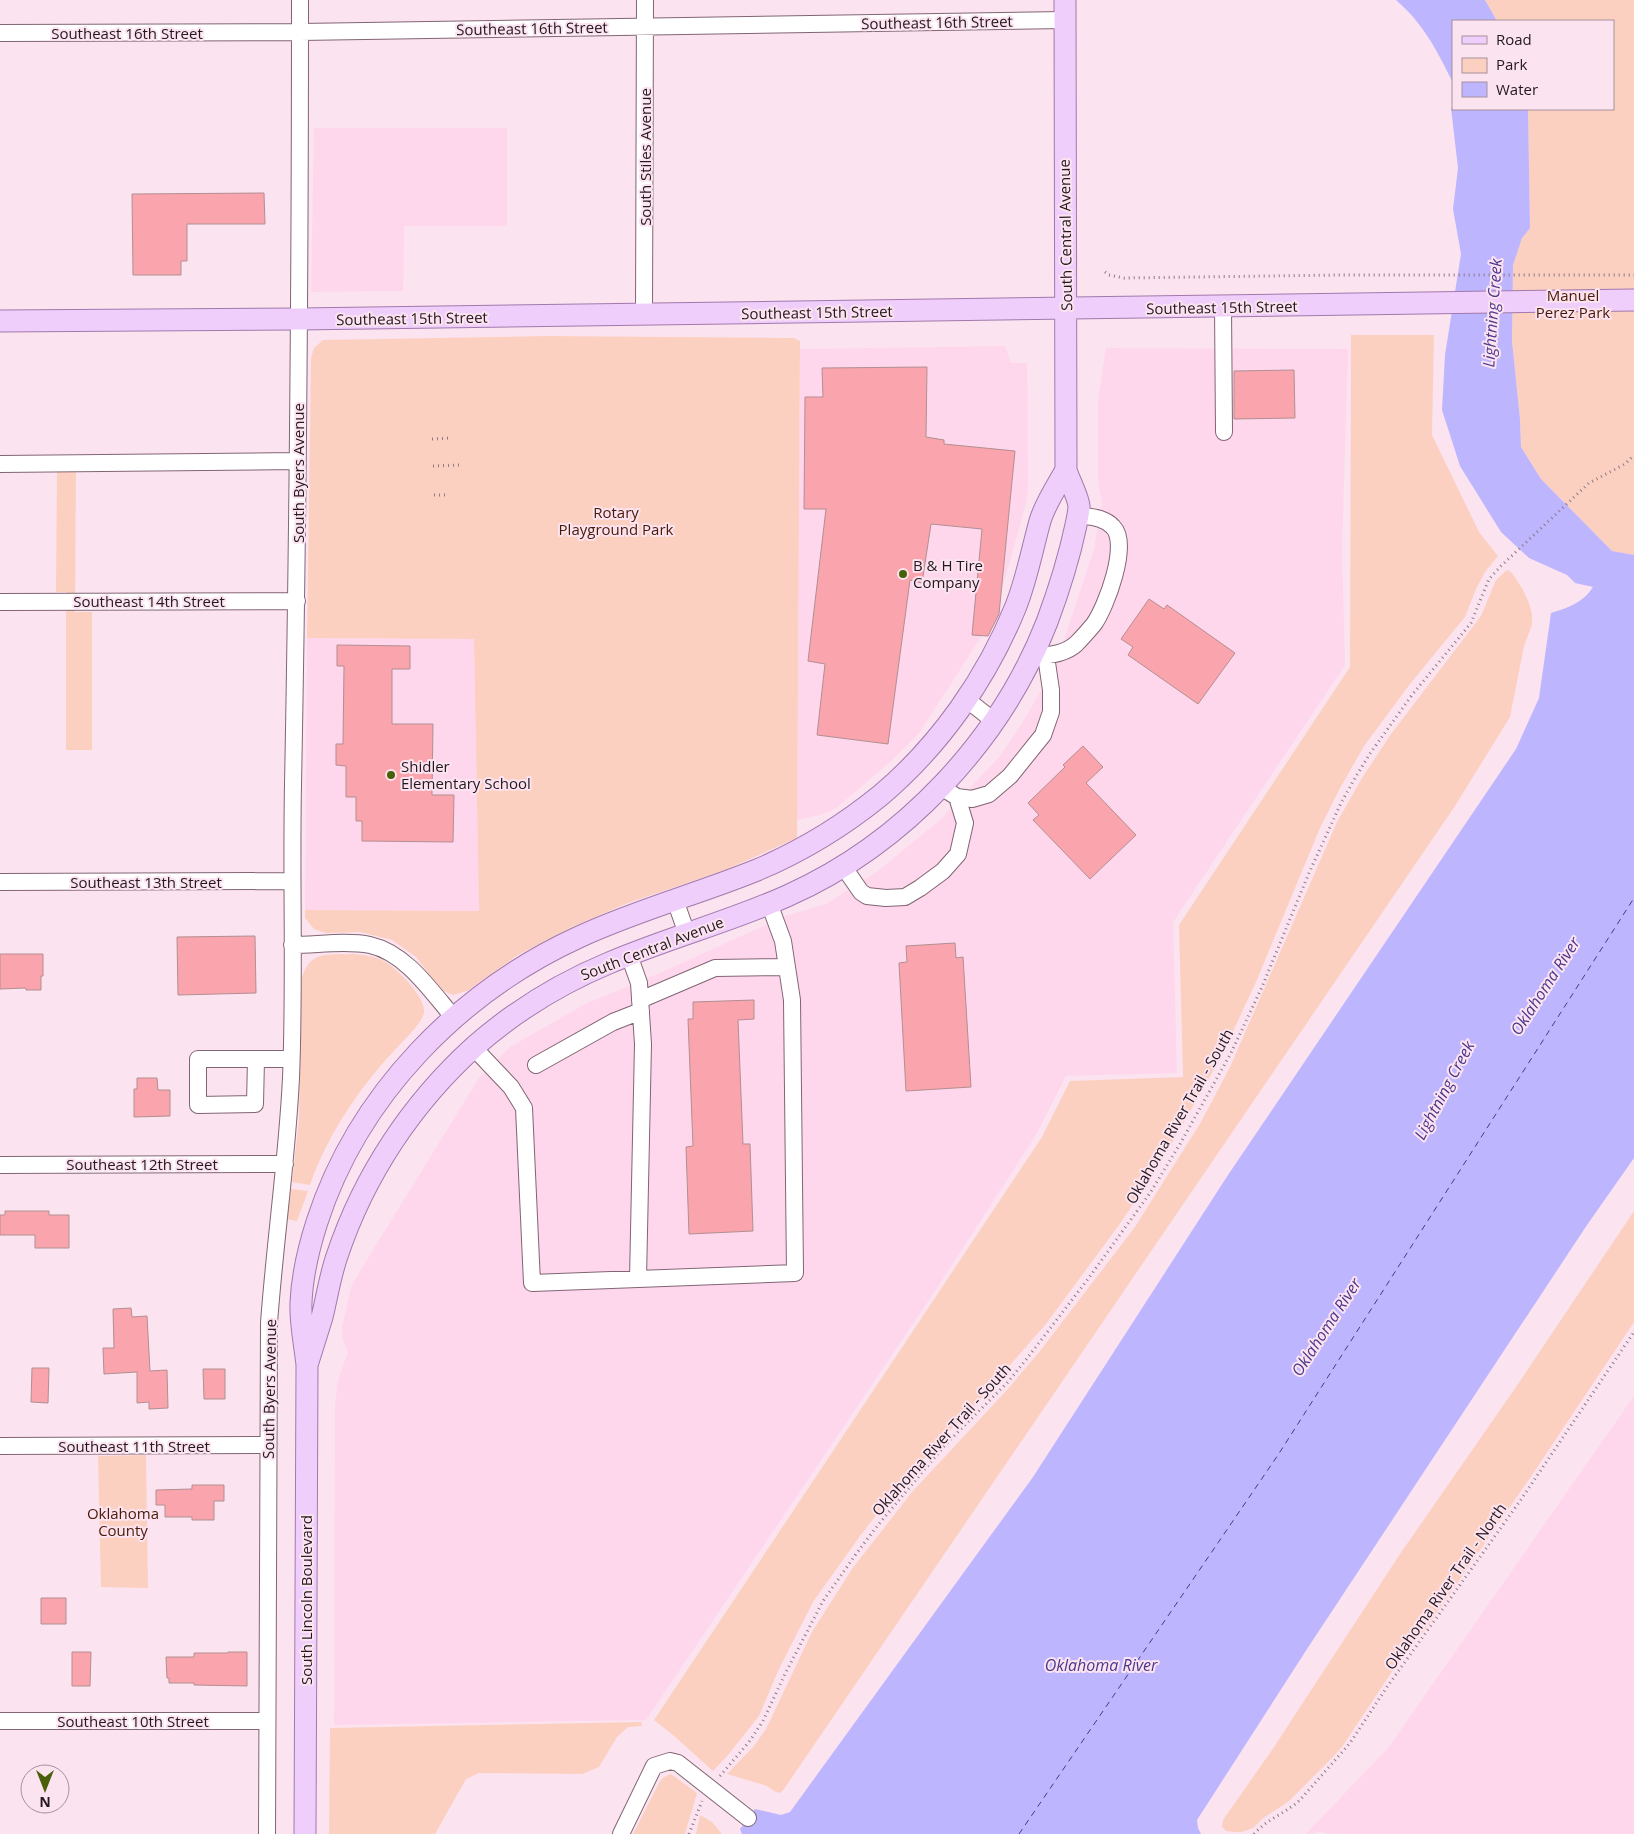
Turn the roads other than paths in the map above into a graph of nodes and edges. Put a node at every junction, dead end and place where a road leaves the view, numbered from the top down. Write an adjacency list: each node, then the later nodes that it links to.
1 (300, 0): 5 (street, South Byers Avenue)
2 (645, 0): 4 (street, South Stiles Avenue)
3 (1065, 10): 4 (street, Southeast 16th Street); 9 (main road, South Central Avenue)
4 (645, 27): 5 (street, Southeast 16th Street); 10 (street, South Stiles Avenue)
5 (300, 32): 6 (street, Southeast 16th Street); 11 (street, South Byers Avenue)
6 (0, 33)
7 (1634, 300): 8 (main road, Southeast 15th Street)
8 (1223, 307): 9 (main road, Southeast 15th Street); 13 (street)
9 (1066, 309): 10 (main road, Southeast 15th Street); 16 (main road, South Central Avenue)
10 (644, 314): 11 (main road, Southeast 15th Street)
11 (299, 319): 12 (main road, Southeast 15th Street); 14 (street, South Byers Avenue)
12 (0, 321)
13 (1224, 432)
14 (297, 460): 15 (street); 18 (street, South Byers Avenue)
15 (0, 464)
16 (1066, 470): 17 (main road, South Central Avenue); 21 (main road, South Central Avenue)
17 (1078, 515): 20 (main road, South Central Avenue); 20 (street)
18 (297, 601): 19 (street, Southeast 14th Street); 25 (street, South Byers Avenue)
19 (0, 602)
20 (1039, 656): 22 (main road, South Central Avenue); 23 (street)
21 (966, 699): 22 (street); 27 (main road, South Central Avenue)
22 (994, 721): 23 (main road, South Central Avenue)
23 (949, 792): 24 (main road, South Central Avenue); 24 (street)
24 (843, 866): 28 (main road, South Central Avenue)
25 (292, 881): 26 (street, Southeast 13th Street); 30 (street, South Byers Avenue)
26 (0, 882)
27 (675, 900): 29 (street); 34 (main road, South Central Avenue)
28 (769, 904): 29 (main road, South Central Avenue); 32 (street)
29 (687, 934): 31 (main road, South Central Avenue)
30 (292, 945): 34 (street); 37 (street, South Byers Avenue)
31 (629, 955): 33 (street); 35 (main road, South Central Avenue)
32 (787, 966): 33 (street); 41 (street)
33 (640, 1005): 38 (street); 41 (street)
34 (454, 1018): 42 (main road, South Central Avenue)
35 (474, 1048): 41 (street); 42 (main road, South Central Avenue)
36 (256, 1059): 36 (street); 37 (street)
37 (291, 1059): 39 (street, South Byers Avenue)
38 (536, 1066)
39 (285, 1164): 40 (street, Southeast 12th Street); 43 (street, South Byers Avenue)
40 (0, 1165)
41 (638, 1279)
42 (307, 1366): 49 (main road, South Lincoln Boulevard)
43 (268, 1445): 44 (street, Southeast 11th Street); 46 (street, South Byers Avenue)
44 (0, 1446)
45 (0, 1721): 46 (street, Southeast 10th Street)
46 (266, 1721): 48 (street, South Byers Avenue)
47 (748, 1818): 50 (street)
48 (267, 1834)
49 (305, 1834)
50 (621, 1834)

